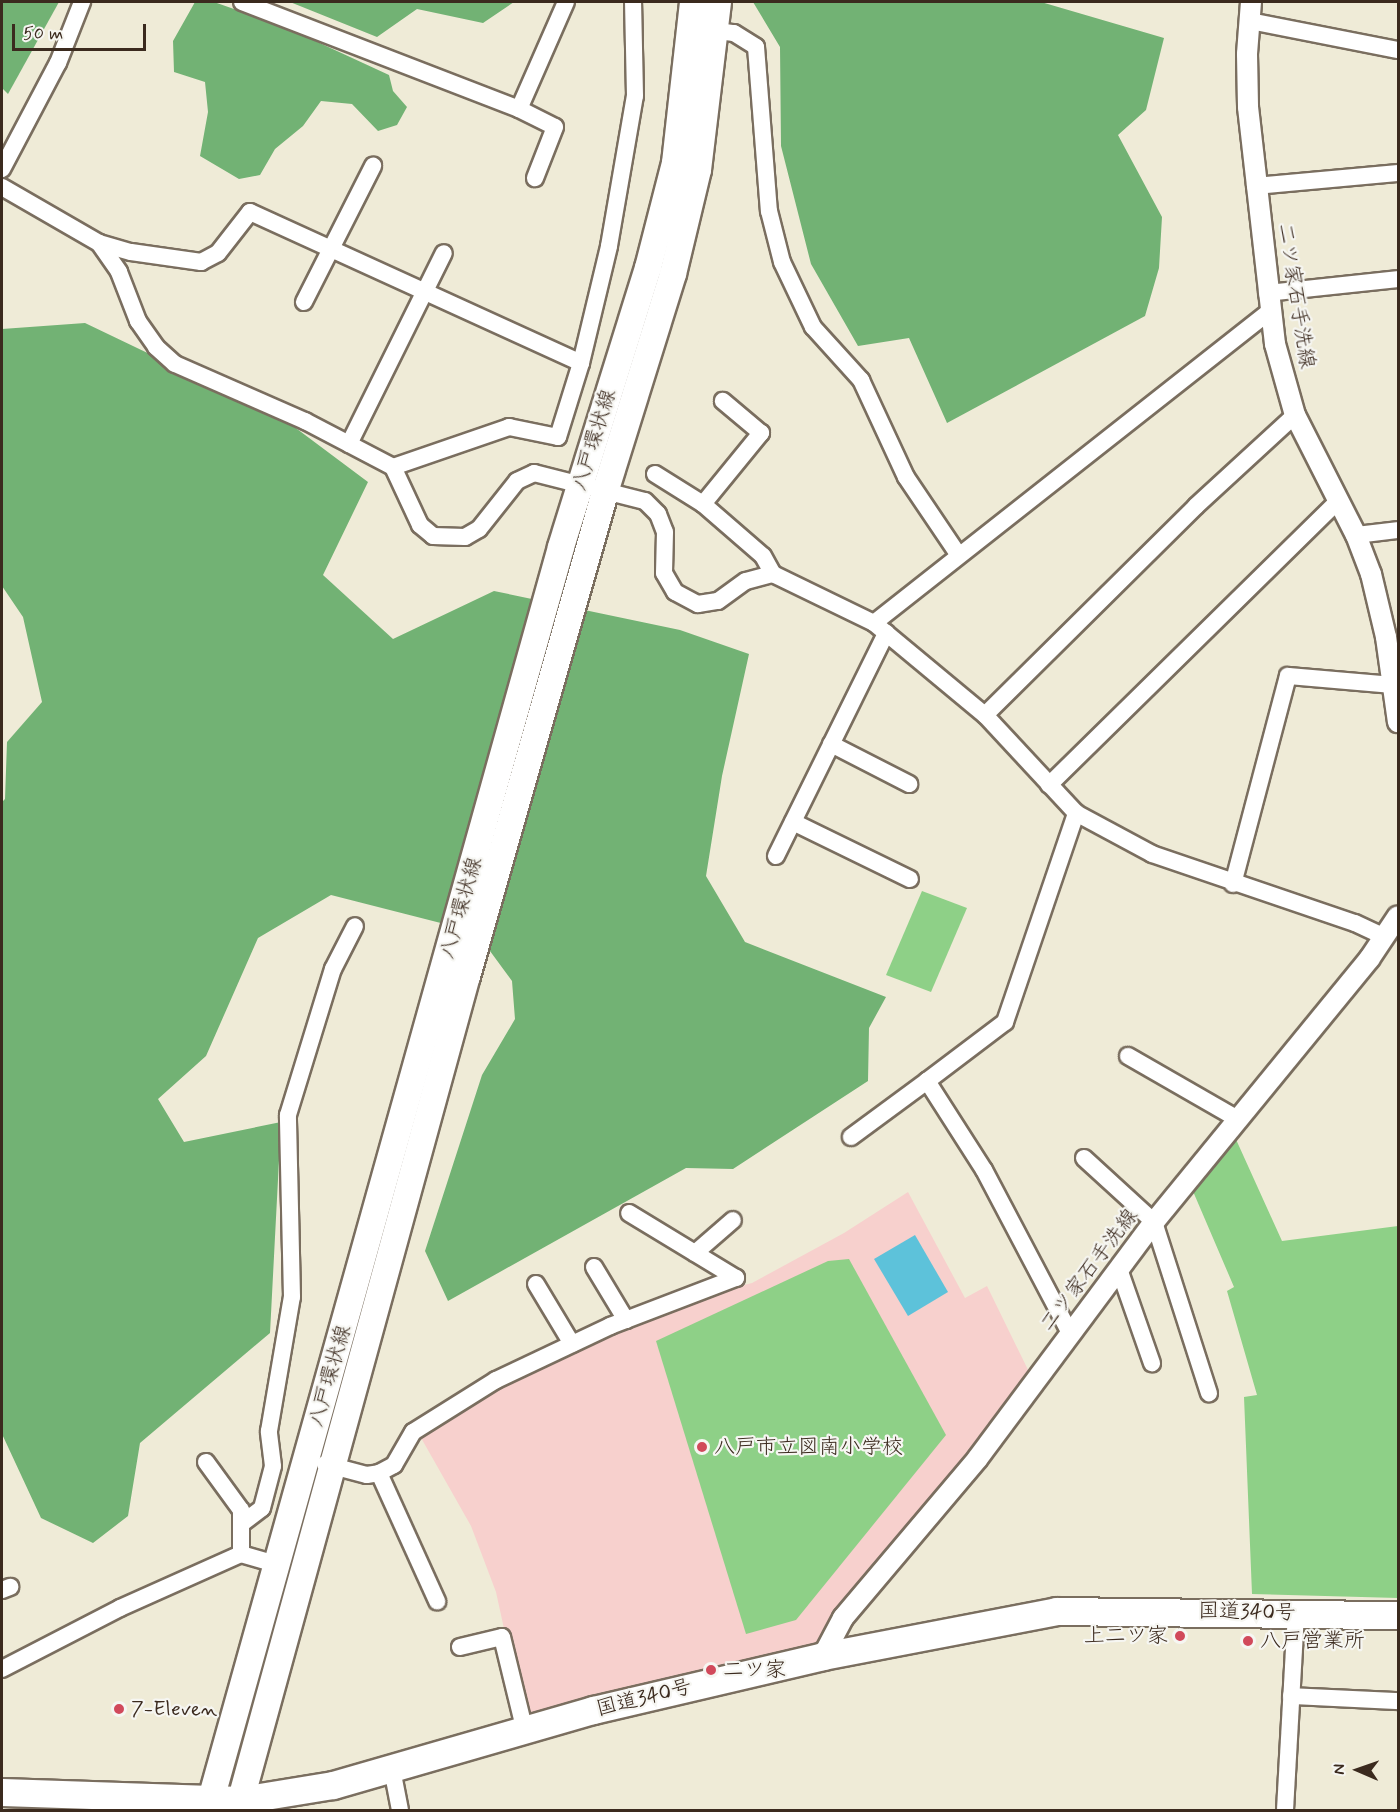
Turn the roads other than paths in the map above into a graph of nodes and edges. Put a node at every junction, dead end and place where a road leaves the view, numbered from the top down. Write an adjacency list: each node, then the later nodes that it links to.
1 (82, 2): 13 (street)
2 (242, 2): 11 (street)
3 (566, 2): 11 (street)
4 (633, 2): 25 (street)
5 (693, 2): 31 (main road, 八戸環状線)
6 (718, 2): 9 (main road, 八戸環状線)
7 (1251, 2): 8 (street, 二ツ家石手洗線)
8 (1250, 21): 10 (street); 16 (street, 二ツ家石手洗線)
9 (717, 31): 32 (main road, 八戸環状線); 37 (street)
10 (1398, 50)
11 (519, 109): 15 (street)
12 (373, 166): 19 (street)
13 (2, 169)
14 (1398, 173): 16 (street)
15 (535, 178)
16 (1255, 186): 24 (street, 二ツ家石手洗線)
17 (2, 187): 18 (street)
18 (99, 243): 19 (street); 28 (street)
19 (330, 250): 22 (street); 23 (street)
20 (444, 253): 22 (street)
21 (1398, 279): 24 (street)
22 (423, 293): 25 (street); 28 (street)
23 (304, 302)
24 (1268, 302): 27 (street, 二ツ家石手洗線); 37 (street)
25 (581, 363): 29 (street)
26 (723, 401): 34 (street)
27 (1295, 415): 33 (street, 二ツ家石手洗線); 41 (street)
28 (349, 444): 29 (street)
29 (393, 466): 31 (street)
30 (655, 474): 34 (street)
31 (580, 483): 32 (street); 53 (main road, 八戸環状線)
32 (606, 489): 38 (street); 53 (main road, 八戸環状線)
33 (1338, 501): 36 (street, 二ツ家石手洗線); 45 (street)
34 (704, 504): 38 (street)
35 (1398, 530): 36 (street)
36 (1356, 535): 40 (street, 二ツ家石手洗線)
37 (958, 554): 39 (street)
38 (773, 574): 39 (street)
39 (880, 628): 41 (street); 43 (street)
40 (1394, 685): 42 (street, 二ツ家石手洗線); 50 (street)
41 (985, 716): 45 (street)
42 (1398, 722)
43 (831, 744): 44 (street); 47 (street)
44 (909, 784)
45 (1049, 785): 46 (street)
46 (1076, 813): 50 (street); 55 (street)
47 (793, 822): 48 (street); 49 (street)
48 (776, 856)
49 (910, 879)
50 (1233, 884): 51 (street)
51 (1395, 924): 56 (street, 二ツ家石手洗線)
52 (355, 926): 75 (street)
53 (455, 973): 71 (main road, 八戸環状線); 73 (main road, 八戸環状線)
54 (1128, 1056): 56 (street)
55 (927, 1081): 57 (street); 67 (street)
56 (1236, 1118): 61 (street, 二ツ家石手洗線)
57 (851, 1137)
58 (1084, 1158): 61 (street)
59 (629, 1213): 62 (street)
60 (733, 1220): 62 (street)
61 (1154, 1222): 64 (street, 二ツ家石手洗線); 70 (street)
62 (695, 1253): 66 (street)
63 (594, 1267): 66 (street)
64 (1119, 1269): 67 (street, 二ツ家石手洗線); 69 (street)
65 (536, 1284): 68 (street)
66 (626, 1320): 68 (street)
67 (1071, 1335): 82 (street, 二ツ家石手洗線)
68 (572, 1344): 74 (street)
69 (1152, 1363)
70 (1209, 1393)
71 (306, 1459): 73 (street); 77 (main road, 八戸環状線)
72 (206, 1462): 75 (street)
73 (335, 1467): 74 (street); 90 (main road, 八戸環状線)
74 (379, 1473): 78 (street)
75 (242, 1524): 76 (street)
76 (241, 1554): 77 (street); 83 (street)
77 (277, 1564): 89 (main road, 八戸環状線)
78 (437, 1600)
79 (1296, 1613): 80 (highway, 国道340号); 82 (highway, 国道340号); 84 (street)
80 (1398, 1615)
81 (460, 1647): 86 (street)
82 (823, 1656): 86 (highway, 国道340号)
83 (2, 1669)
84 (1291, 1696): 85 (street); 92 (street)
85 (1398, 1701)
86 (525, 1731): 87 (highway, 国道340号)
87 (392, 1769): 90 (highway, 国道340号); 91 (street)
88 (2, 1792): 89 (highway, 国道340号)
89 (210, 1805): 90 (highway, 国道340号)
90 (239, 1805)
91 (400, 1810)
92 (1285, 1810)

